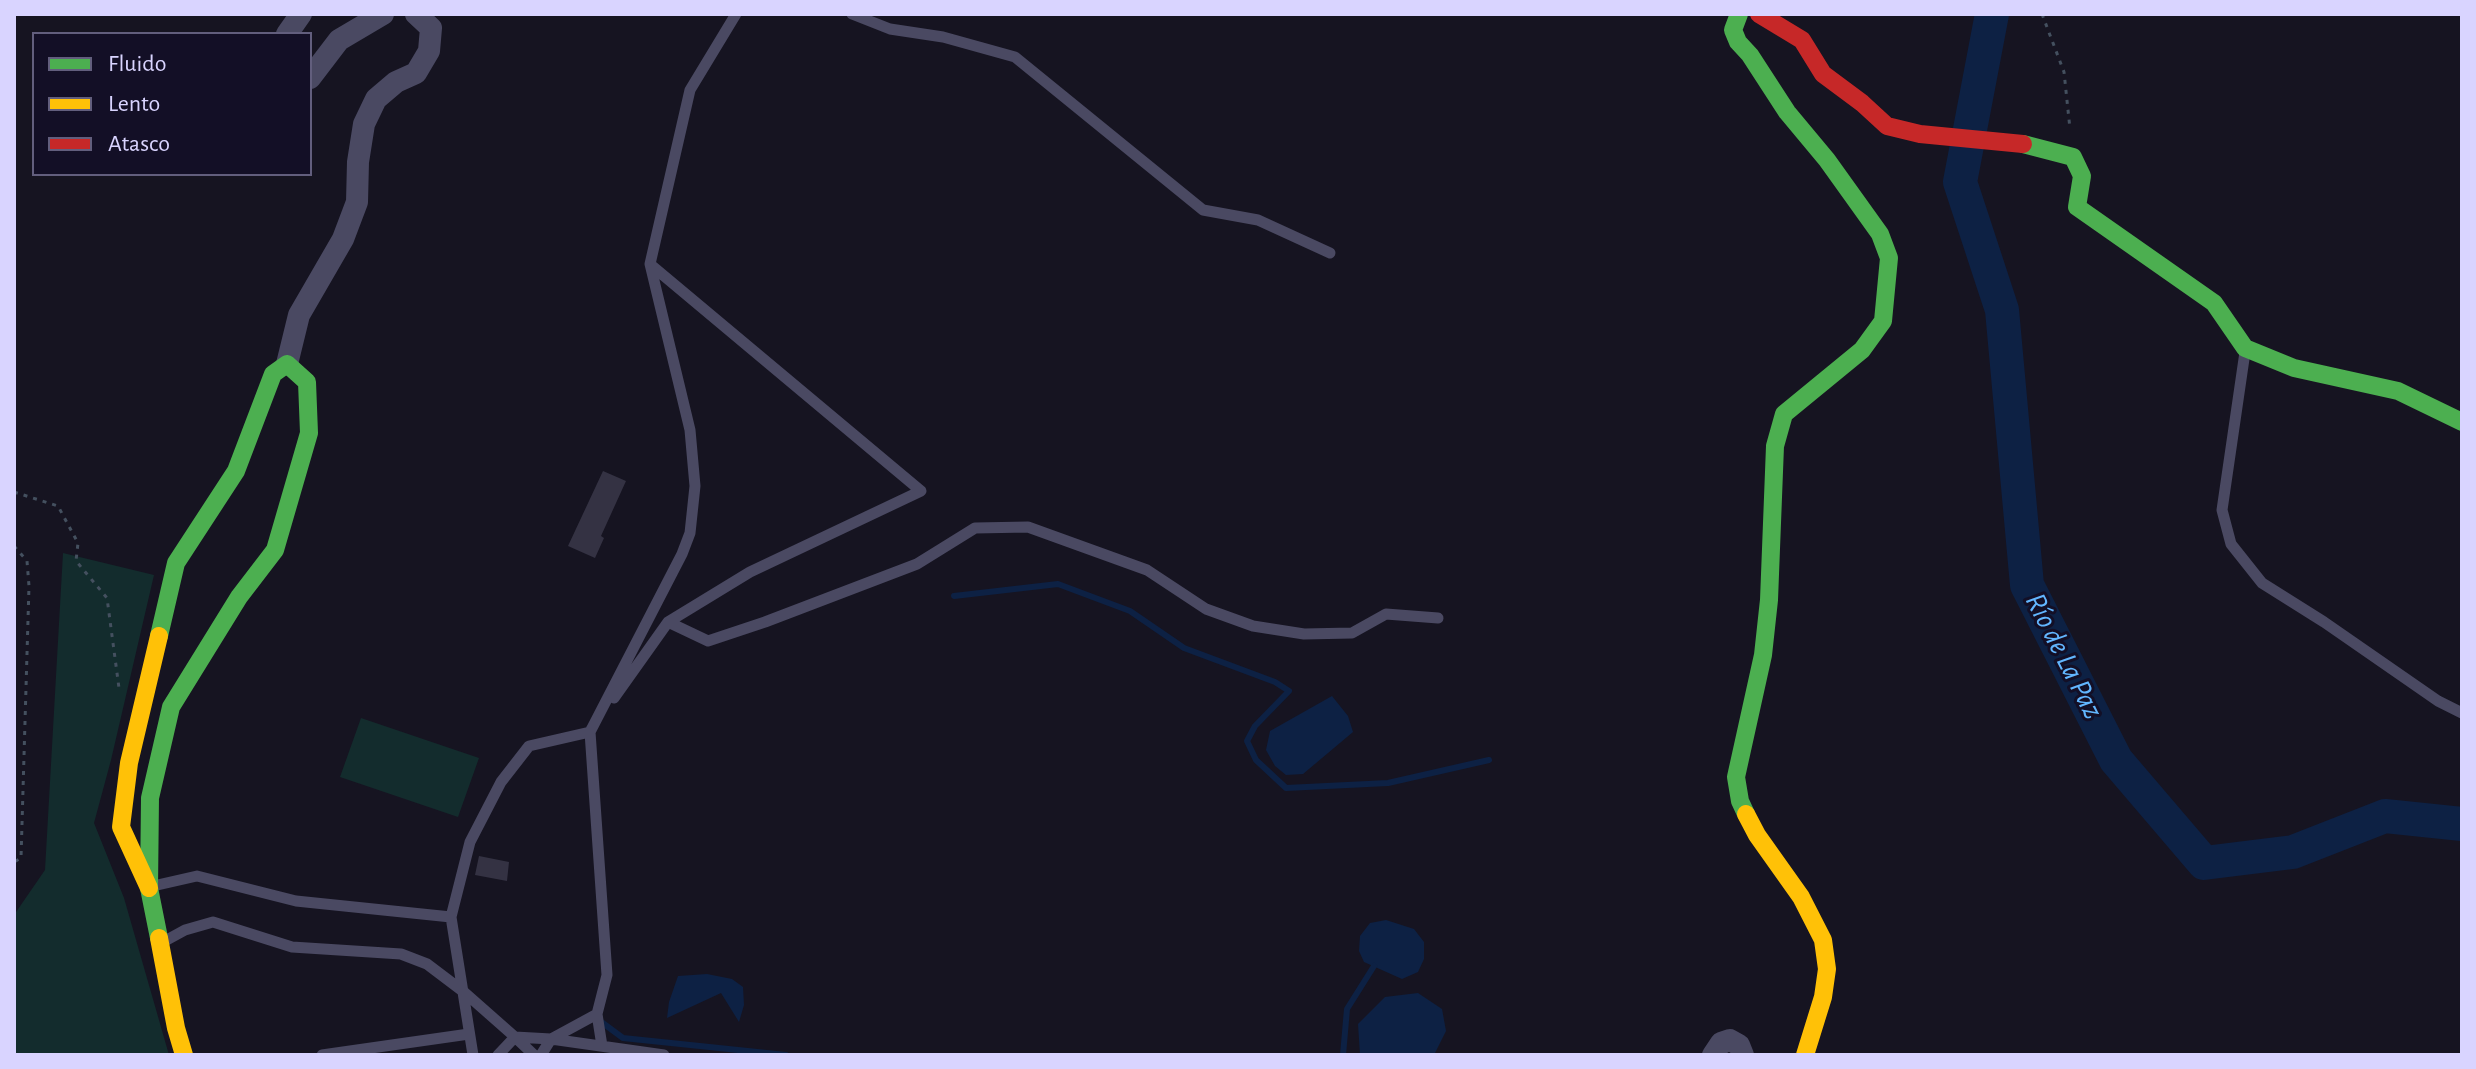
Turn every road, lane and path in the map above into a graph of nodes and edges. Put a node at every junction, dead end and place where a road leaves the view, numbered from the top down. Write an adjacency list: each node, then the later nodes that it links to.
1 (301, 14): 9 (street)
2 (383, 14): 10 (street)
3 (416, 14): 15 (street)
4 (736, 14): 13 (lane)
5 (852, 14): 12 (lane)
6 (1739, 14): 43 (street)
7 (1759, 14): 11 (street)
8 (2042, 14): 11 (path)
9 (288, 32)
10 (312, 75)
11 (2073, 157): 14 (street)
12 (1330, 253)
13 (650, 264): 20 (lane); 23 (lane)
14 (2245, 348): 16 (street); 22 (lane)
15 (287, 364): 25 (street); 25 (street)
16 (2462, 422)
17 (14, 492): 21 (path)
18 (14, 546): 24 (path)
19 (1438, 618): 20 (lane)
20 (668, 622): 23 (lane)
21 (119, 688)
22 (2462, 713)
23 (590, 732): 26 (lane); 29 (lane)
24 (14, 862)
25 (149, 888): 26 (lane); 27 (street)
26 (451, 917): 28 (lane)
27 (159, 944): 28 (lane); 34 (street)
28 (464, 992): 30 (lane); 31 (lane)
29 (597, 1014): 32 (lane); 33 (lane)
30 (469, 1034): 35 (lane); 36 (lane)
31 (515, 1037): 32 (lane); 37 (lane); 38 (lane)
32 (551, 1039): 33 (lane); 39 (lane)
33 (602, 1046): 40 (lane)
34 (184, 1055)
35 (322, 1055)
36 (473, 1055)
37 (498, 1055)
38 (534, 1055)
39 (541, 1055)
40 (664, 1055)
41 (1713, 1055): 42 (street)
42 (1743, 1055)
43 (1805, 1055)

